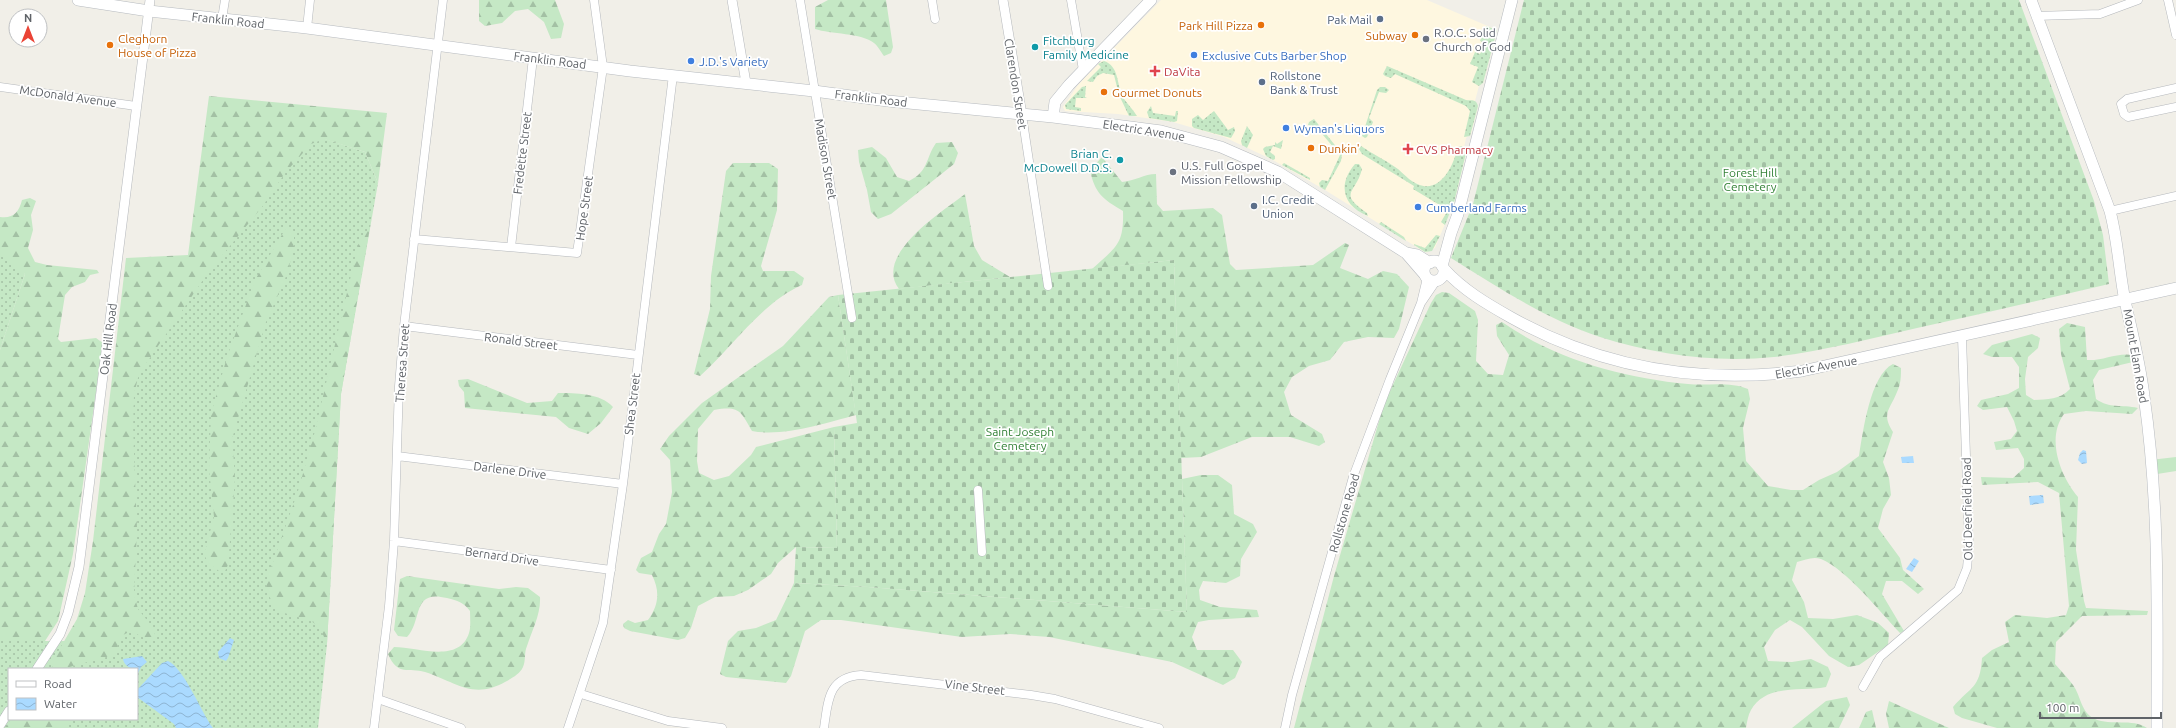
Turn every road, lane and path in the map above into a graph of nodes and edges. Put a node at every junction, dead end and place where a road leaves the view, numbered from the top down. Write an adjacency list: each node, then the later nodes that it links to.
1 (78, 0): 16 (main road, Franklin Road)
2 (225, 0): 18 (street)
3 (310, 0): 20 (street)
4 (443, 0): 22 (street, Theresa Street)
5 (594, 0): 24 (street, Hope Street)
6 (732, 0): 27 (street)
7 (800, 0): 30 (street, Madison Street)
8 (932, 0): 19 (street)
9 (1003, 0): 33 (street, Clarendon Street)
10 (1071, 0): 25 (street)
11 (1512, 0): 40 (main road)
12 (2031, 0): 17 (main road, Mount Elam Road)
13 (2138, 0): 17 (street)
14 (2168, 0): 21 (street)
15 (1148, 1): 25 (main road)
16 (149, 6): 18 (main road, Franklin Road); 31 (street, Oak Hill Road)
17 (2036, 16): 36 (main road, Mount Elam Road)
18 (222, 19): 20 (main road, Franklin Road)
19 (935, 19)
20 (307, 28): 22 (main road, Franklin Road)
21 (2176, 35)
22 (438, 46): 23 (main road, Franklin Road); 37 (street, Theresa Street)
23 (533, 58): 24 (main road, Franklin Road); 38 (street, Fredette Street)
24 (603, 67): 26 (main road, Franklin Road); 38 (street, Hope Street)
25 (1083, 70): 34 (main road)
26 (674, 75): 27 (main road, Franklin Road); 49 (street, Shea Street)
27 (746, 83): 30 (main road, Franklin Road)
28 (0, 87): 31 (street, McDonald Avenue)
29 (2176, 88): 32 (street)
30 (814, 91): 33 (main road, Franklin Road); 46 (street, Madison Street)
31 (136, 106): 56 (street, Oak Hill Road)
32 (2176, 107)
33 (1022, 115): 34 (main road, Electric Avenue); 42 (street, Clarendon Street)
34 (1053, 117): 39 (main road, Electric Avenue)
35 (2176, 196): 36 (street)
36 (2110, 211): 45 (main road, Mount Elam Road)
37 (414, 239): 38 (street, Hope Street); 47 (street, Theresa Street)
38 (511, 247)
39 (1406, 252): 40 (main road, Electric Avenue); 41 (main road, Electric Avenue)
40 (1437, 265): 41 (main road); 41 (main road); 44 (main road, Electric Avenue)
41 (1432, 279): 44 (main road, Electric Avenue); 69 (street, Rollstone Road)
42 (1048, 286)
43 (2176, 288): 45 (main road, Electric Avenue)
44 (1465, 290): 48 (main road, Electric Avenue)
45 (2125, 299): 48 (main road, Electric Avenue); 70 (main road, Mount Elam Road)
46 (852, 318)
47 (404, 326): 49 (street, Ronald Street); 50 (street, Theresa Street)
48 (1962, 336): 57 (street, Old Deerfield Road)
49 (638, 355): 51 (street, Shea Street)
50 (397, 456): 51 (street, Darlene Drive); 53 (street, Theresa Street)
51 (623, 484): 55 (street, Shea Street)
52 (978, 490): 54 (street)
53 (394, 541): 55 (street, Bernard Drive); 59 (street, Theresa Street)
54 (982, 552)
55 (611, 570): 58 (street, Shea Street)
56 (37, 668)
57 (1863, 687)
58 (581, 694): 62 (street); 65 (street, Shea Street)
59 (378, 699): 63 (street, Theresa Street); 64 (street)
60 (8, 713): 61 (street)
61 (0, 725)
62 (709, 727): 66 (street)
63 (374, 728)
64 (461, 728)
65 (568, 728)
66 (722, 728)
67 (824, 728): 68 (street, Vine Street)
68 (1158, 728)
69 (1285, 728)
70 (2157, 728)

